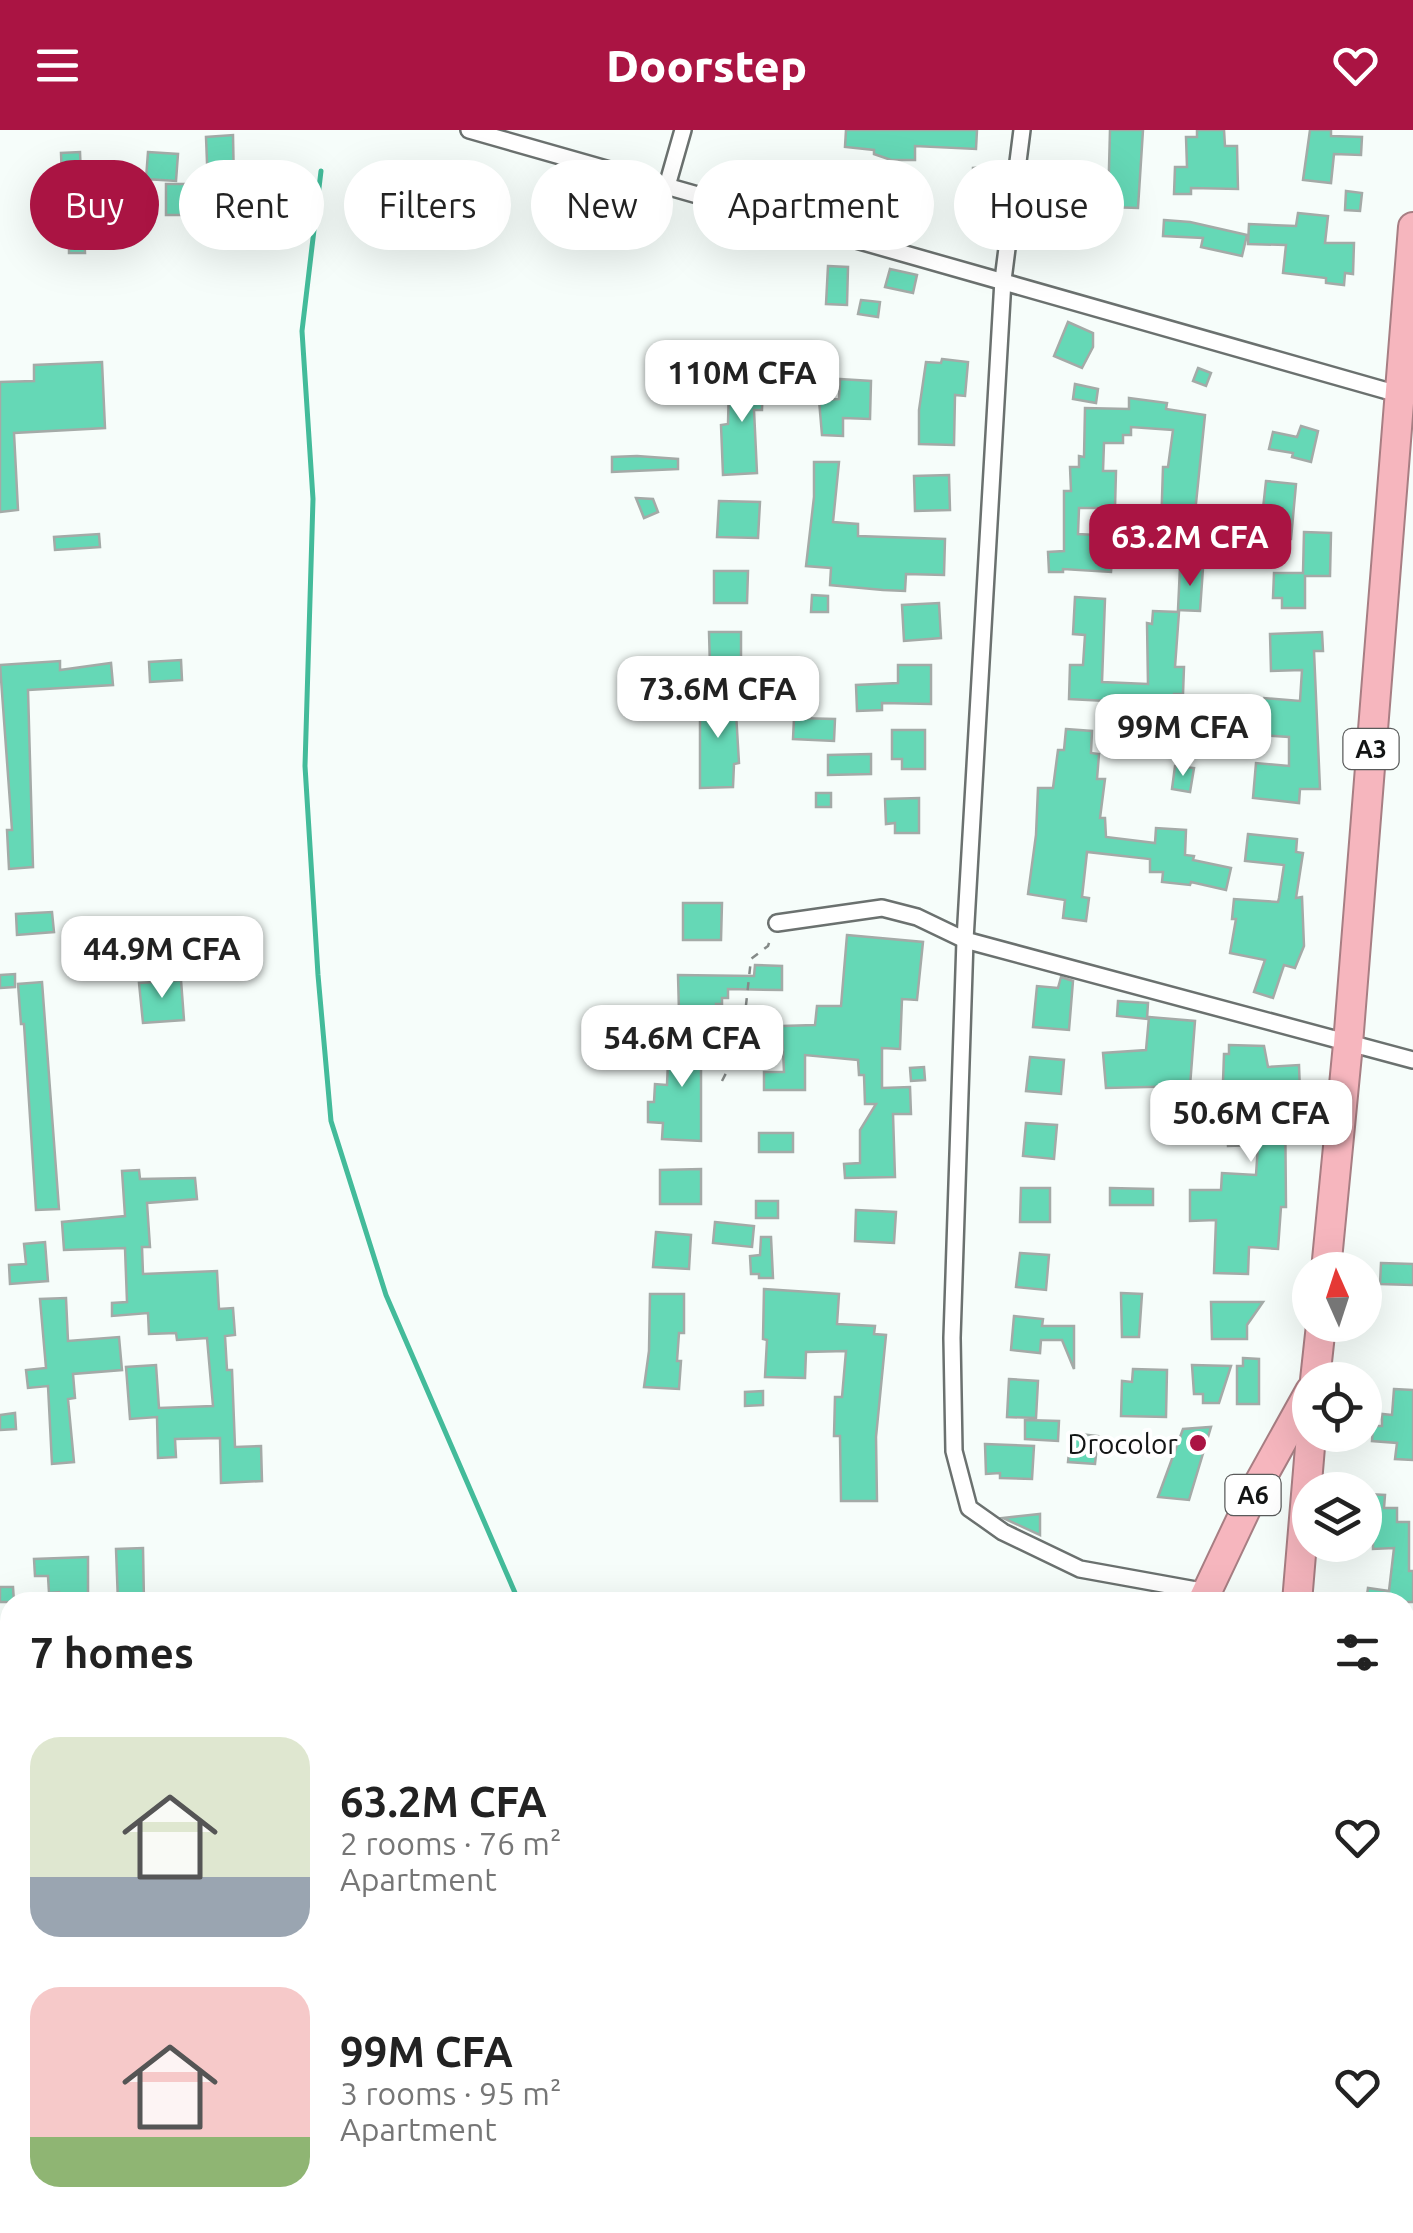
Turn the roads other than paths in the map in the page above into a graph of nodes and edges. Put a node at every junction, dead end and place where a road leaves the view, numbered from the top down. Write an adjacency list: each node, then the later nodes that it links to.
1 (469, 130): 4 (street)
2 (683, 130): 5 (street)
3 (1022, 130): 8 (street)
4 (575, 160)
5 (673, 163)
6 (673, 188): 8 (street)
7 (1413, 227): 9 (highway, A3)
8 (1002, 280): 9 (street); 11 (street)
9 (1398, 394): 12 (highway, A3)
10 (777, 923): 11 (street)
11 (965, 940): 12 (street); 17 (street)
12 (1348, 1044): 13 (street); 14 (highway, A3)
13 (1413, 1060)
14 (1328, 1252)
15 (1292, 1423): 18 (highway, A6)
16 (1310, 1452): 19 (highway)
17 (1183, 1592)
18 (1207, 1592)
19 (1298, 1592)

